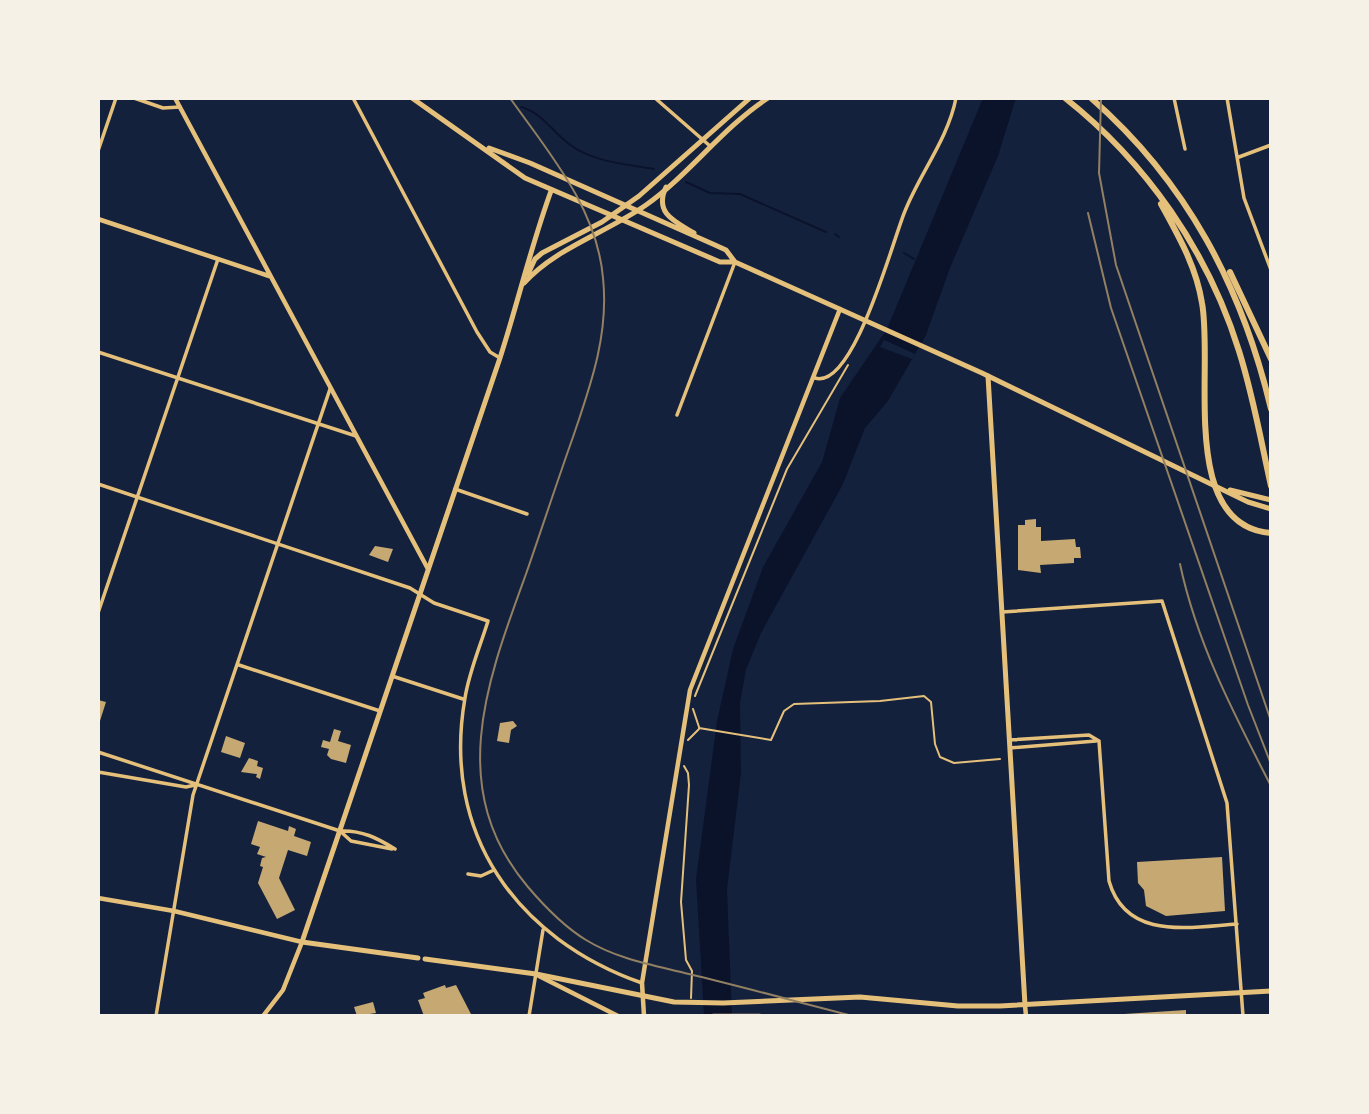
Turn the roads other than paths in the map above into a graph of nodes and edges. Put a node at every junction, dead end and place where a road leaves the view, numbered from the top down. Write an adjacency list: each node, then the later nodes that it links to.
1 (116, 98): 21 (street)
2 (134, 98): 14 (street)
3 (175, 98): 14 (street)
4 (353, 98): 40 (street)
5 (412, 98): 19 (main road)
6 (654, 98): 16 (street)
7 (768, 98): 15 (main road)
8 (956, 98): 44 (street)
9 (1065, 98): 23 (highway)
10 (1091, 98): 31 (highway)
11 (1174, 98): 20 (street)
12 (1227, 98): 22 (street)
13 (746, 99): 15 (street); 16 (main road)
14 (180, 107): 36 (street)
15 (751, 110): 18 (main road)
16 (704, 140): 18 (street); 26 (main road)
17 (1271, 145): 22 (street)
18 (710, 146): 24 (main road)
19 (486, 147): 25 (main road); 26 (main road)
20 (1185, 149)
21 (98, 151)
22 (1239, 157): 35 (street)
23 (1148, 181): 51 (highway); 58 (highway)
24 (666, 187): 27 (main road); 32 (main road)
25 (551, 191): 28 (main road); 37 (main road)
26 (625, 206): 27 (main road); 28 (main road)
27 (636, 211): 30 (main road); 32 (main road)
28 (611, 216): 30 (main road); 37 (main road)
29 (98, 219): 33 (street)
30 (624, 220): 34 (main road); 37 (main road)
31 (1211, 243): 41 (highway); 46 (highway)
32 (715, 245): 34 (main road)
33 (218, 259): 36 (street); 43 (street)
34 (735, 262): 38 (main road); 47 (street)
35 (1271, 270)
36 (269, 277): 45 (street)
37 (524, 283): 40 (main road)
38 (840, 309): 42 (main road); 44 (street)
39 (98, 352): 43 (street)
40 (500, 358): 52 (main road)
41 (1271, 359)
42 (988, 376): 53 (main road); 62 (main road)
43 (177, 378): 48 (street); 54 (street)
44 (815, 378): 83 (street)
45 (330, 389): 48 (street); 49 (street)
46 (1271, 409)
47 (677, 415)
48 (318, 425): 49 (street); 59 (street)
49 (356, 436): 60 (street)
50 (98, 484): 54 (street)
51 (1271, 486)
52 (455, 489): 57 (street); 60 (main road)
53 (1227, 489): 55 (main road); 56 (main road)
54 (138, 497): 59 (street); 63 (street)
55 (1271, 500)
56 (1271, 509)
57 (527, 514)
58 (1271, 533)
59 (277, 544): 61 (street); 64 (street)
60 (428, 570): 61 (main road)
61 (420, 594): 65 (main road); 66 (street)
62 (1000, 612): 68 (main road); 79 (street)
63 (98, 613)
64 (239, 664): 67 (street); 73 (street)
65 (392, 676): 66 (street); 67 (main road)
66 (464, 699): 75 (street)
67 (380, 712): 74 (main road)
68 (1009, 740): 69 (street); 70 (main road)
69 (1098, 741): 70 (street); 79 (street)
70 (1009, 748): 86 (main road)
71 (98, 751): 73 (street)
72 (98, 772): 73 (street)
73 (198, 784): 74 (street); 78 (street)
74 (340, 831): 74 (street); 81 (main road)
75 (494, 870): 76 (street); 80 (street)
76 (468, 874)
77 (98, 898): 78 (street)
78 (174, 911): 81 (street); 87 (street)
79 (1237, 924): 85 (street)
80 (543, 930): 82 (street); 83 (street)
81 (302, 942): 82 (main road); 88 (street)
82 (536, 974): 86 (main road); 89 (street); 90 (street)
83 (642, 983): 91 (street)
84 (1271, 991): 85 (main road)
85 (1242, 992): 86 (main road); 95 (street)
86 (1025, 1005): 94 (street)
87 (156, 1016)
88 (263, 1016)
89 (529, 1016)
90 (618, 1016)
91 (643, 1016)
92 (713, 1016): 93 (street)
93 (760, 1016)
94 (1026, 1016)
95 (1243, 1016)

